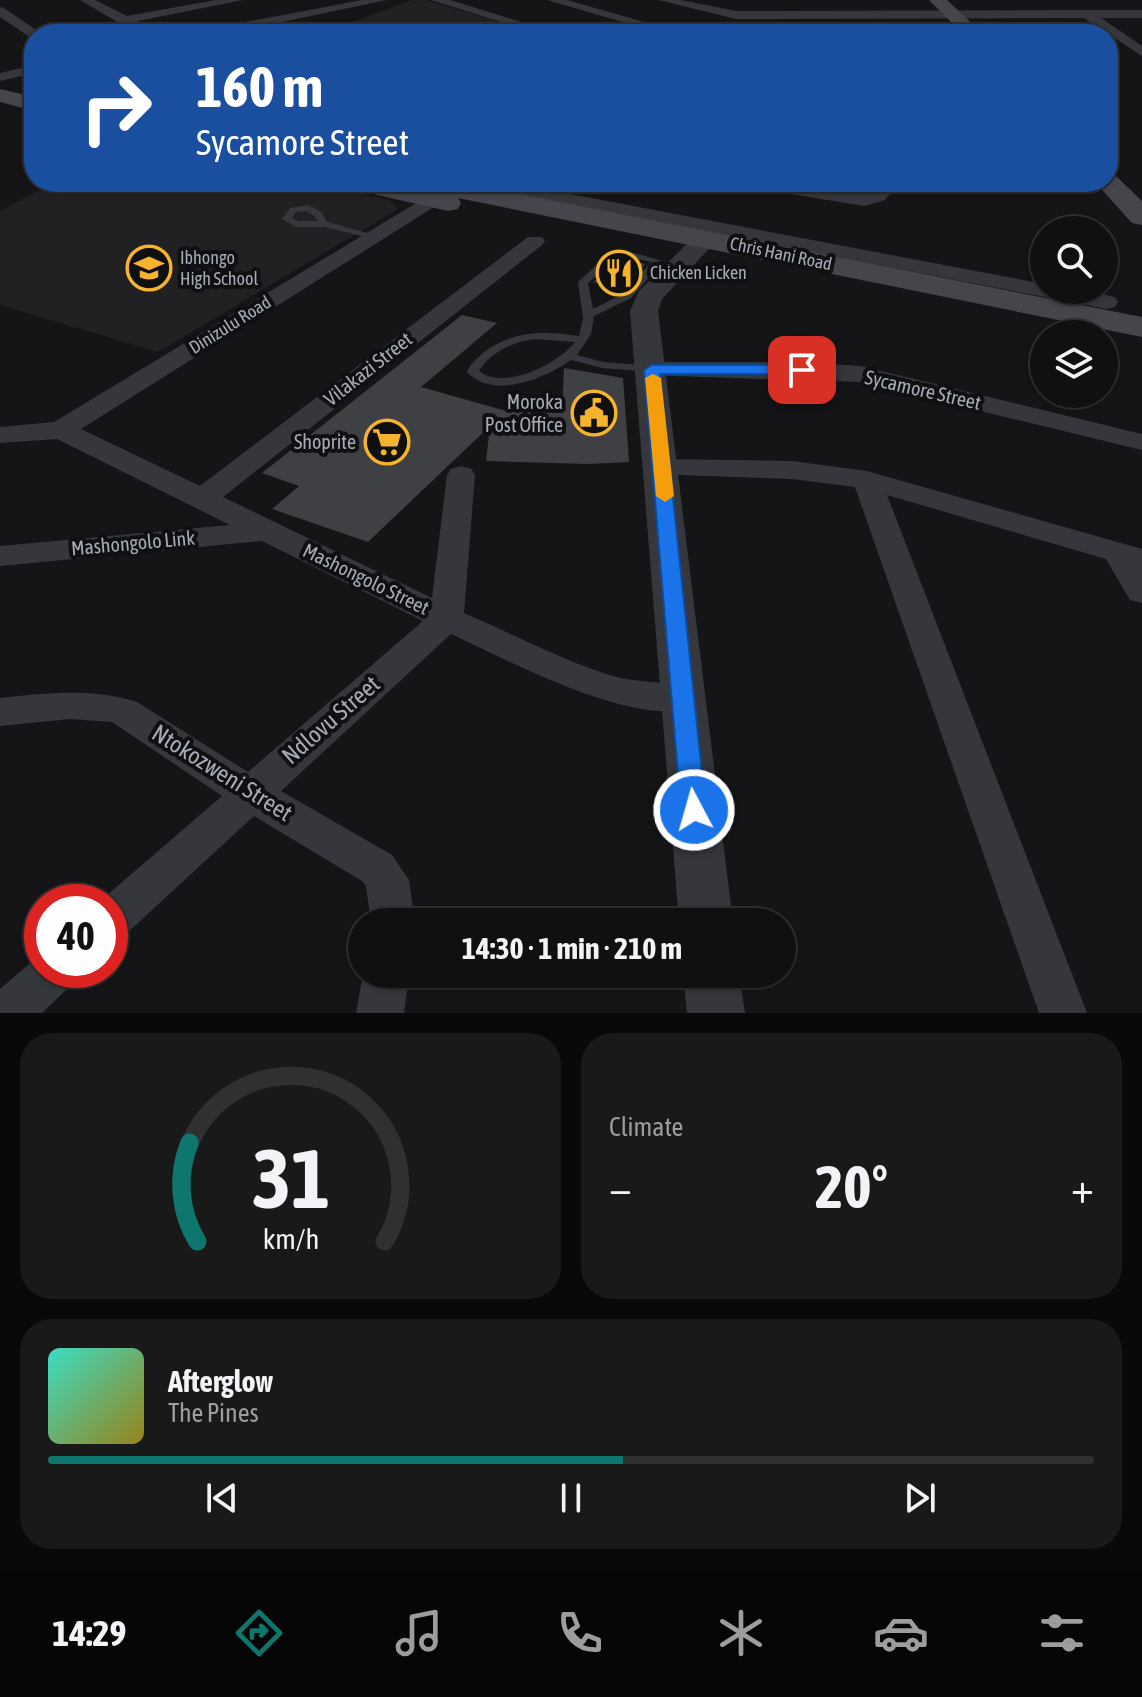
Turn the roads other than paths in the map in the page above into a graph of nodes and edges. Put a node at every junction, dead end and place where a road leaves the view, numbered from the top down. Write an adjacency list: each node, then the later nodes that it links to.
1 (113, 0): 9 (street)
2 (237, 0): 17 (street)
3 (381, 0): 20 (street)
4 (437, 0): 18 (street)
5 (611, 0): 10 (street)
6 (664, 0): 11 (street)
7 (919, 0): 11 (main road)
8 (1066, 0): 15 (street)
9 (89, 2): 17 (street)
10 (579, 7): 12 (street); 22 (street)
11 (935, 7): 14 (main road); 23 (main road)
12 (548, 10): 18 (street)
13 (0, 11): 26 (street)
14 (952, 14): 15 (street); 24 (main road)
15 (1087, 14): 16 (street); 25 (street)
16 (1142, 14)
17 (123, 20): 19 (street)
18 (511, 22): 21 (street)
19 (133, 24)
20 (255, 24)
21 (518, 24)
22 (642, 24)
23 (947, 24)
24 (963, 24)
25 (1101, 24)
26 (24, 27)
27 (1118, 35): 28 (street)
28 (1142, 52)
29 (24, 73): 30 (street)
30 (4, 80): 31 (street); 32 (main road)
31 (24, 87)
32 (24, 96)
33 (0, 105): 34 (main road)
34 (24, 111)
35 (1118, 172): 44 (main road)
36 (1118, 189): 44 (main road)
37 (431, 192): 46 (street, Dinizulu Road)
38 (443, 192): 48 (main road, Chris Hani Road)
39 (526, 192): 43 (street, Chris Hani Road)
40 (544, 192): 43 (street)
41 (816, 192): 42 (street)
42 (882, 192)
43 (540, 195): 49 (street, Chris Hani Road)
44 (1140, 204)
45 (324, 224): 46 (lane)
46 (374, 236): 58 (street, Dinizulu Road)
47 (535, 241): 64 (street, Vilakazi Street)
48 (699, 246): 51 (main road, Chris Hani Road); 52 (main road, Chris Hani Road); 57 (street)
49 (1030, 288)
50 (590, 314): 50 (lane); 53 (lane)
51 (1142, 327)
52 (1030, 328)
53 (582, 340): 56 (lane); 56 (lane)
54 (1118, 348): 55 (main road)
55 (1142, 352)
56 (569, 356): 57 (lane)
57 (652, 370): 60 (street, Sycamore Street); 61 (street)
58 (61, 430): 59 (street, Dinizulu Road); 64 (street, Mashongolo Street)
59 (0, 435)
60 (1142, 442)
61 (662, 468): 63 (street); 70 (street)
62 (461, 475): 69 (street)
63 (867, 480): 67 (street); 82 (street)
64 (202, 499): 65 (street, Mashongolo Street)
65 (266, 531): 66 (street, Mashongolo Link); 69 (street, Mashongolo Street)
66 (0, 556)
67 (1130, 556): 68 (street)
68 (1142, 592)
69 (447, 619): 70 (street, Mashongolo Street); 72 (street, Ndlovu Street)
70 (681, 698): 75 (street)
71 (0, 712): 72 (street, Ntokozweni Street)
72 (249, 793): 73 (street, Ndlovu Street); 74 (street, Ntokozweni Street)
73 (128, 904)
74 (391, 908)
75 (704, 908)
76 (35, 988): 79 (street)
77 (384, 988): 80 (street)
78 (713, 988): 81 (street)
79 (8, 1013)
80 (380, 1013)
81 (716, 1013)
82 (1063, 1013)

